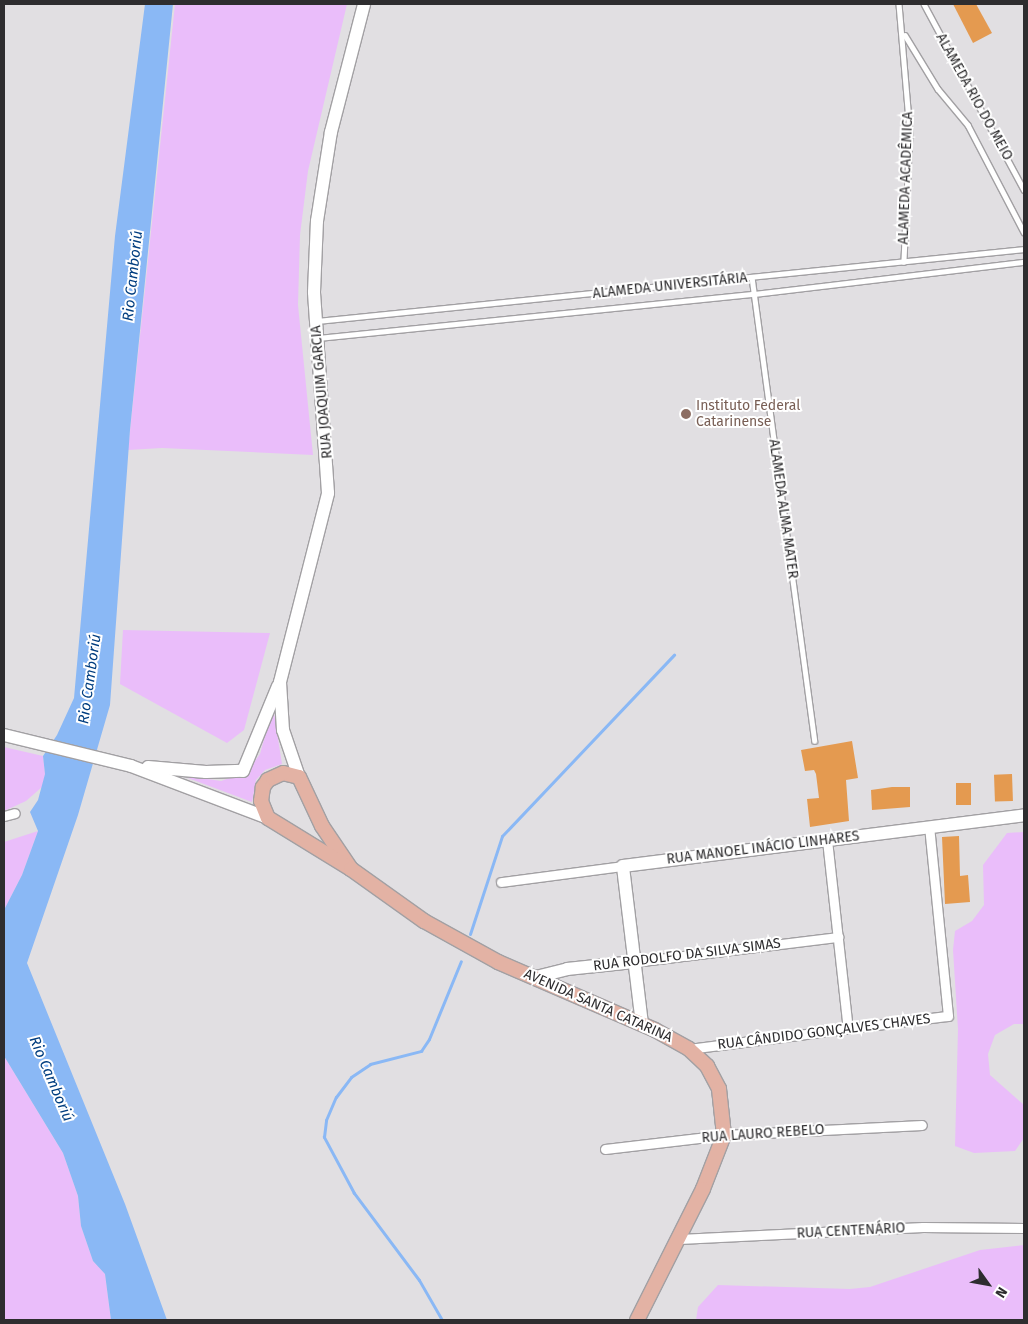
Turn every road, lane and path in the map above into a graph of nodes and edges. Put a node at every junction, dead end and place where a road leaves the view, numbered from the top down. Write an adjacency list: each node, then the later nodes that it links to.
1 (364, 4): 12 (main road, RUA JOAQUIM GARCIA)
2 (899, 4): 4 (lane, ALAMEDA ACADÊMICA)
3 (924, 4): 5 (lane, ALAMEDA RIO DO MEIO)
4 (904, 34): 6 (lane); 8 (lane, ALAMEDA ACADÊMICA)
5 (1024, 190)
6 (1024, 232)
7 (1024, 249): 8 (lane, ALAMEDA UNIVERSITÁRIA)
8 (904, 262): 10 (lane, ALAMEDA UNIVERSITÁRIA)
9 (1024, 262): 11 (lane, ALAMEDA UNIVERSITÁRIA)
10 (752, 277): 11 (lane, ALAMEDA ALMA MATER); 12 (lane, ALAMEDA UNIVERSITÁRIA)
11 (754, 294): 13 (lane, ALAMEDA UNIVERSITÁRIA); 18 (lane, ALAMEDA ALMA MATER)
12 (316, 321): 13 (main road, RUA JOAQUIM GARCIA)
13 (317, 338): 14 (main road, RUA JOAQUIM GARCIA)
14 (280, 682): 19 (main road); 20 (main road, RUA JOAQUIM GARCIA)
15 (4, 735): 17 (main road)
16 (4, 739): 17 (main road)
17 (28, 741): 19 (main road)
18 (815, 741)
19 (131, 766): 24 (main road)
20 (299, 777): 24 (main road); 28 (main road, AVENIDA SANTA CATARINA)
21 (15, 813): 23 (street)
22 (1024, 815): 25 (main road, RUA MANOEL INÁCIO LINHARES)
23 (4, 816)
24 (268, 818): 28 (main road, AVENIDA SANTA CATARINA)
25 (929, 827): 26 (main road, RUA MANOEL INÁCIO LINHARES); 34 (street, RUA CÂNDIDO GONÇALVES CHAVES)
26 (827, 840): 27 (main road, RUA MANOEL INÁCIO LINHARES); 30 (street)
27 (623, 866): 29 (street, RUA MANOEL INÁCIO LINHARES); 31 (main road)
28 (351, 869): 32 (main road, AVENIDA SANTA CATARINA)
29 (501, 882)
30 (838, 937): 31 (street, RUA RODOLFO DA SILVA SIMAS); 34 (street)
31 (634, 962): 32 (main road, RUA RODOLFO DA SILVA SIMAS); 33 (main road)
32 (536, 977): 33 (main road, AVENIDA SANTA CATARINA)
33 (642, 1024): 35 (main road, AVENIDA SANTA CATARINA)
34 (848, 1029): 35 (street, RUA CÂNDIDO GONÇALVES CHAVES)
35 (689, 1049): 37 (main road, AVENIDA SANTA CATARINA)
36 (922, 1125): 37 (street, RUA LAURO REBELO)
37 (724, 1135): 38 (street, RUA LAURO REBELO); 40 (main road, AVENIDA SANTA CATARINA)
38 (605, 1150)
39 (1024, 1228): 40 (street, RUA CENTENÁRIO)
40 (679, 1239): 41 (main road, AVENIDA SANTA CATARINA)
41 (637, 1320)

